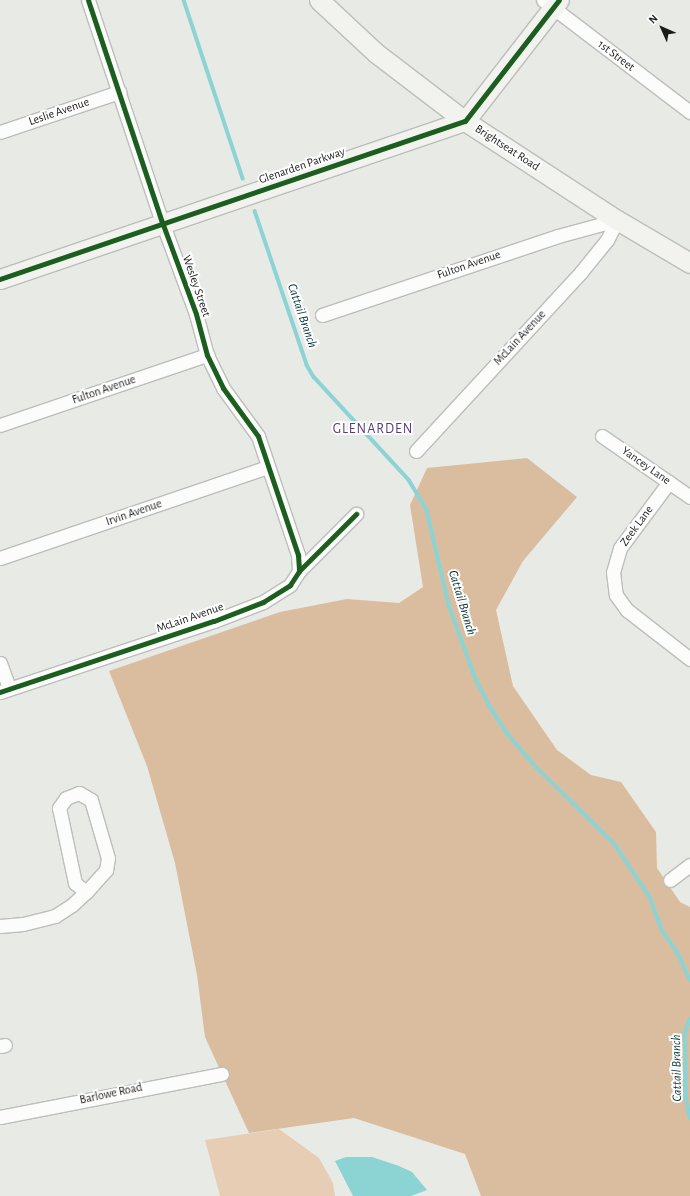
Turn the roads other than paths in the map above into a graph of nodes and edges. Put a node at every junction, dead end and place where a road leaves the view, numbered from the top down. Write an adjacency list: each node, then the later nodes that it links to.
1 (88, 0): 4 (street, Wesley Street)
2 (319, 0): 6 (street, Brightseat Road)
3 (552, 3): 5 (street, 1st Street); 6 (street)
4 (119, 92): 7 (street, Leslie Avenue); 9 (street, Wesley Street)
5 (690, 112)
6 (465, 121): 8 (street, Brightseat Road); 9 (street, Glenarden Parkway)
7 (0, 132)
8 (617, 220): 10 (street, Brightseat Road); 12 (street, Fulton Avenue); 16 (street, McLain Avenue)
9 (162, 222): 11 (street, Glenarden Parkway); 13 (street, Wesley Street)
10 (690, 262)
11 (0, 279)
12 (322, 315)
13 (207, 355): 14 (street, Fulton Avenue); 17 (street, Wesley Street)
14 (0, 425)
15 (602, 436): 18 (street, Yancey Lane)
16 (416, 451)
17 (268, 467): 21 (street, Irvin Avenue); 22 (street, Wesley Street)
18 (669, 482): 19 (street, Yancey Lane); 23 (street, Zeek Lane)
19 (690, 497)
20 (356, 514): 22 (street, McLain Avenue)
21 (0, 558)
22 (300, 571): 25 (street, McLain Avenue)
23 (690, 659)
24 (0, 663): 25 (street)
25 (4, 690)
26 (690, 865): 27 (street)
27 (670, 880)
28 (86, 892): 28 (street); 29 (street)
29 (0, 926)
30 (222, 1074): 31 (street, Barlowe Road)
31 (0, 1117)

